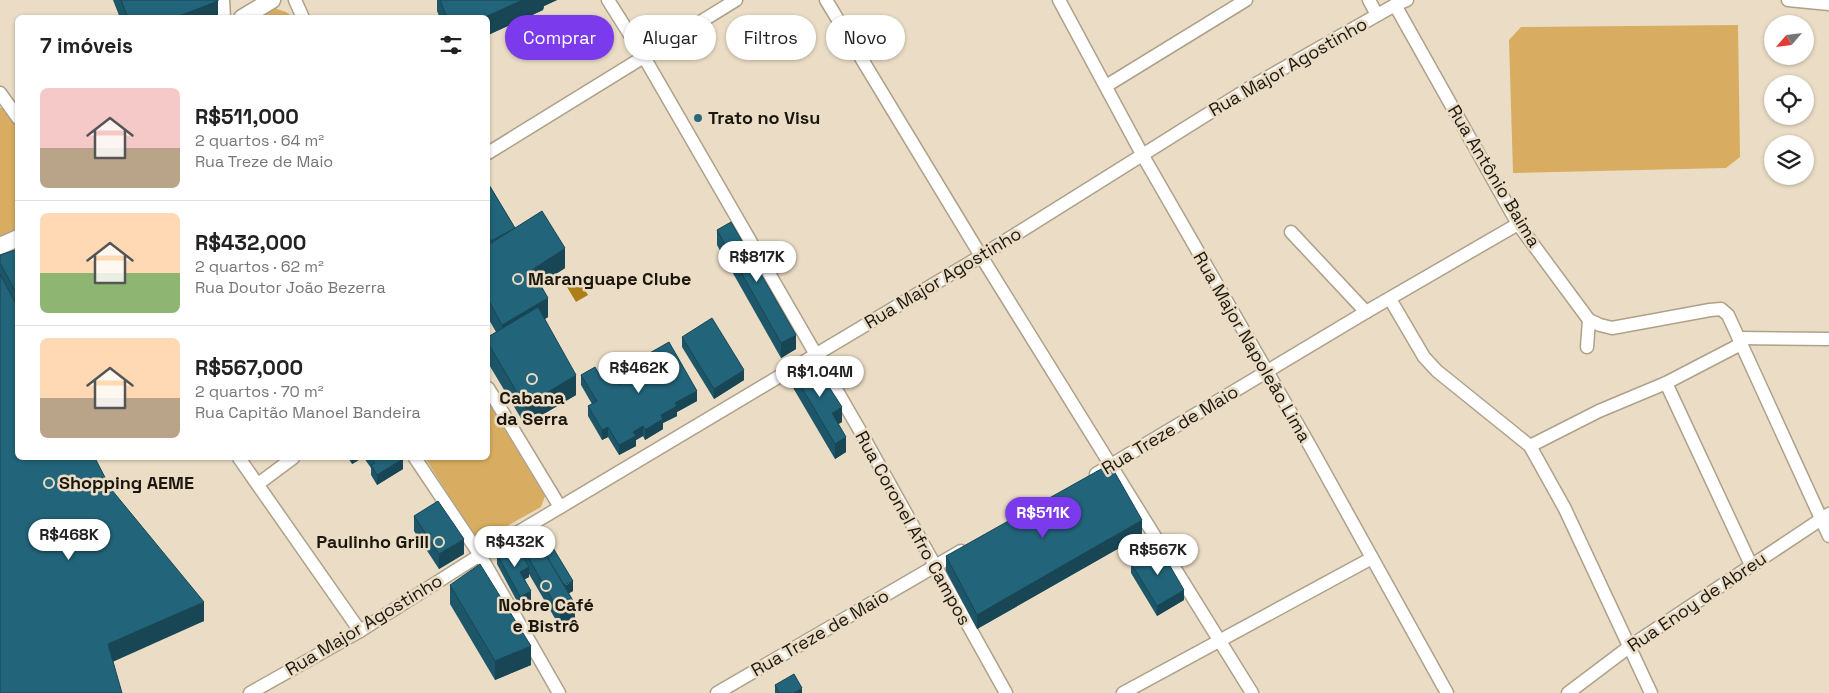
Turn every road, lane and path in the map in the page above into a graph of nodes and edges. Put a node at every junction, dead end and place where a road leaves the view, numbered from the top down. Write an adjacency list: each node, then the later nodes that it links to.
1 (221, 0): 14 (street)
2 (272, 0): 15 (street)
3 (295, 0): 16 (street)
4 (608, 0): 19 (street, Rua Coronel Afro Campos)
5 (736, 0): 17 (street)
6 (826, 0): 31 (street)
7 (1059, 0): 22 (street, Rua Major Napoleão Lima)
8 (1246, 0): 22 (street)
9 (1369, 0): 18 (street)
10 (1407, 0): 13 (street, Rua Major Agostinho)
11 (1788, 0): 12 (street)
12 (1829, 4)
13 (1395, 5): 18 (street, Rua Major Agostinho); 27 (street, Rua Antônio Baima)
14 (222, 15)
15 (246, 15)
16 (301, 15)
17 (712, 15)
18 (1377, 15): 26 (street, Rua Major Agostinho)
19 (624, 25)
20 (639, 60): 25 (street)
21 (646, 60): 38 (street, Rua Coronel Afro Campos)
22 (1106, 86): 26 (street, Rua Major Napoleão Lima)
23 (0, 93): 24 (street)
24 (8, 105)
25 (490, 152)
26 (1143, 156): 31 (street, Rua Major Agostinho); 39 (street, Rua Major Napoleão Lima)
27 (1518, 224): 32 (street, Rua Treze de Maio); 34 (street, Rua Antônio Baima)
28 (1291, 232): 33 (street)
29 (15, 239): 30 (street)
30 (0, 246)
31 (981, 256): 38 (street, Rua Major Agostinho); 46 (street)
32 (1390, 299): 33 (street, Rua Treze de Maio); 42 (street)
33 (1366, 312): 39 (street, Rua Treze de Maio)
34 (1589, 320): 36 (street); 37 (street)
35 (1829, 339): 36 (street)
36 (1740, 341): 40 (street); 50 (street)
37 (1587, 346)
38 (815, 355): 49 (street, Rua Major Agostinho); 55 (street, Rua Coronel Afro Campos)
39 (1267, 372): 46 (street, Rua Treze de Maio); 54 (street, Rua Major Napoleão Lima)
40 (1666, 383): 42 (street); 56 (street)
41 (490, 391): 49 (street)
42 (1530, 446): 59 (street)
43 (240, 460): 48 (street)
44 (290, 460): 48 (street)
45 (416, 460): 53 (street)
46 (1111, 465): 47 (street, Rua Treze de Maio); 58 (street)
47 (1086, 480)
48 (258, 484): 57 (street)
49 (560, 507): 53 (street, Rua Major Agostinho)
50 (1825, 517): 51 (street); 56 (street, Rua Enoy de Abreu)
51 (1829, 536)
52 (969, 546): 55 (street, Rua Treze de Maio)
53 (480, 555): 57 (street, Rua Major Agostinho); 61 (street)
54 (1372, 558): 58 (street); 66 (street, Rua Major Napoleão Lima)
55 (935, 565): 62 (street, Rua Treze de Maio); 63 (street, Rua Coronel Afro Campos)
56 (1751, 565): 59 (street, Rua Enoy de Abreu)
57 (360, 631): 60 (street, Rua Major Agostinho)
58 (1220, 640): 64 (street); 65 (street)
59 (1629, 648): 67 (street, Rua Enoy de Abreu); 68 (street)
60 (250, 693)
61 (559, 693)
62 (717, 693)
63 (1006, 693)
64 (1123, 693)
65 (1252, 693)
66 (1448, 693)
67 (1568, 693)
68 (1650, 693)

